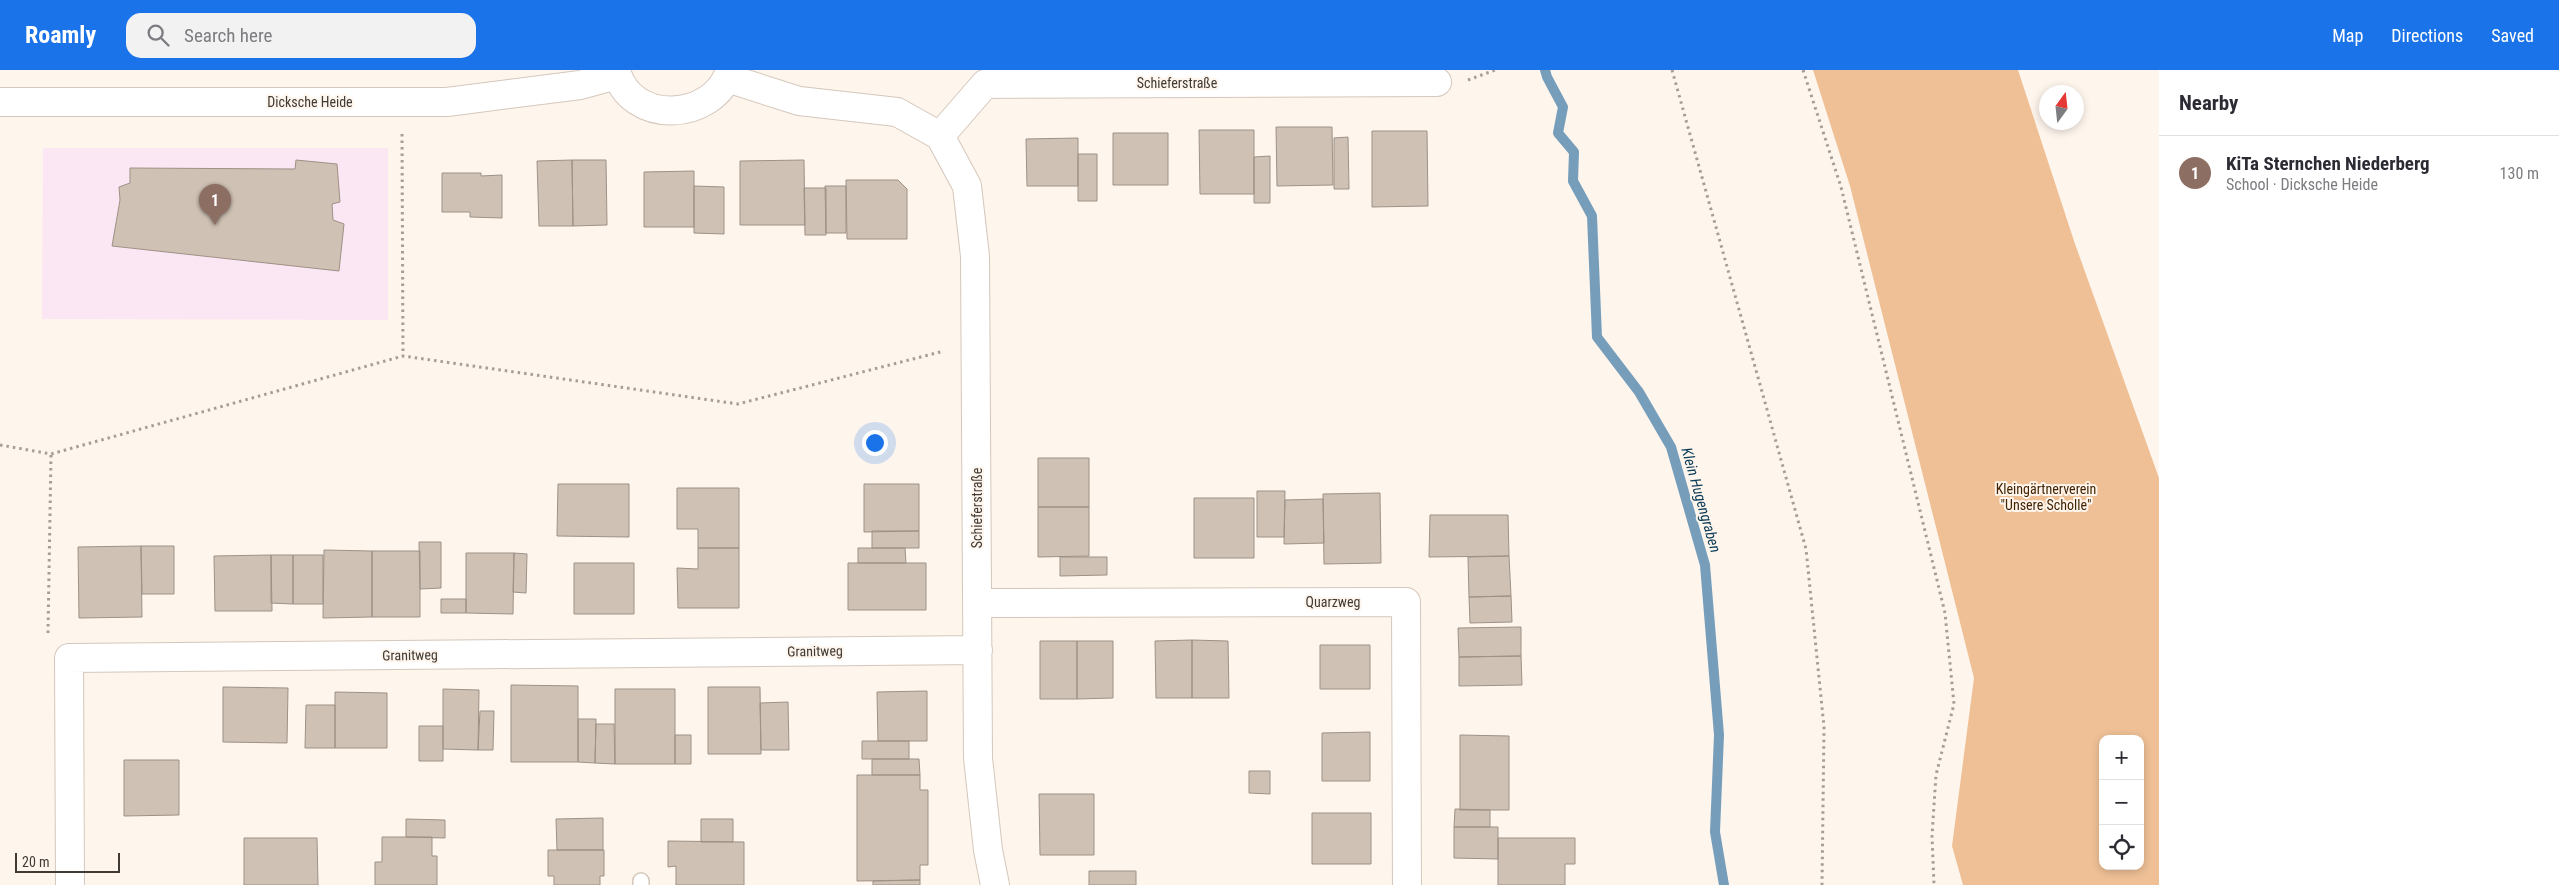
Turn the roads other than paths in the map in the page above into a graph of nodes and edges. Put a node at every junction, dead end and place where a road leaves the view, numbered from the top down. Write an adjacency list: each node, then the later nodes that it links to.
1 (617, 73): 2 (street, Dicksche Heide); 5 (street, Dicksche Heide)
2 (729, 74): 6 (street)
3 (1225, 77): 4 (street, Schieferstraße); 6 (street, Schieferstraße)
4 (1450, 82)
5 (0, 102)
6 (940, 136): 7 (street, Schieferstraße)
7 (977, 603): 8 (street, Schieferstraße); 11 (street, Quarzweg)
8 (978, 650): 9 (street, Granitweg); 10 (street, Schieferstraße)
9 (70, 885)
10 (995, 885)
11 (1407, 885)

